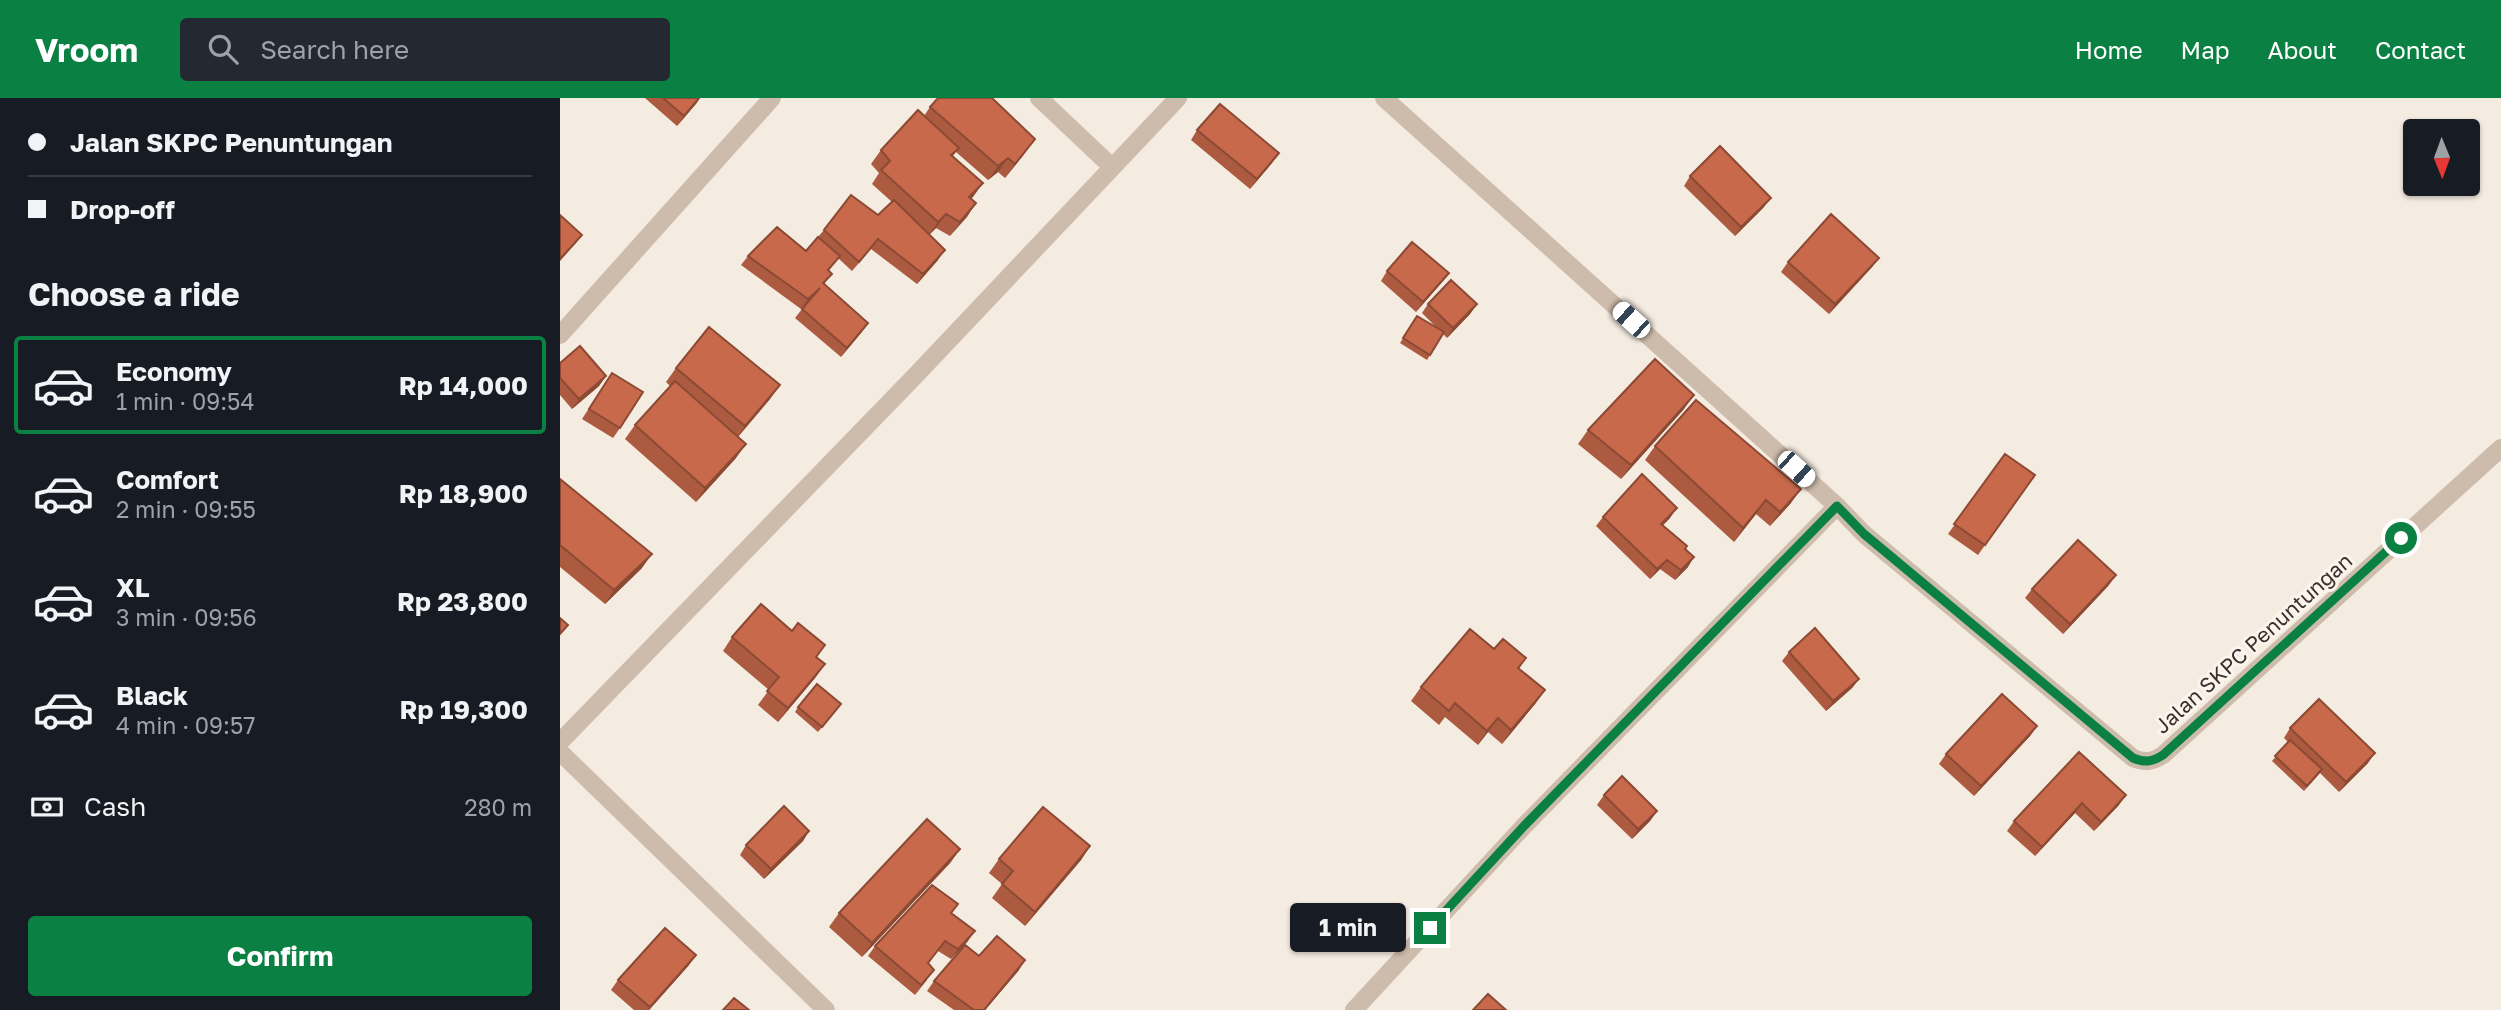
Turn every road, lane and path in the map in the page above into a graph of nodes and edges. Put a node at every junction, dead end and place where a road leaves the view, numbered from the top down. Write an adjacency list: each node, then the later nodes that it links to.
1 (772, 98): 6 (street)
2 (1039, 98): 5 (street)
3 (1178, 98): 5 (street)
4 (1384, 98): 8 (street)
5 (1112, 167): 9 (street)
6 (560, 335)
7 (2501, 448): 8 (street, Jalan SKPC Penuntungan)
8 (1837, 506): 12 (street)
9 (560, 742)
10 (560, 752): 11 (street)
11 (826, 1010)
12 (1354, 1010)

